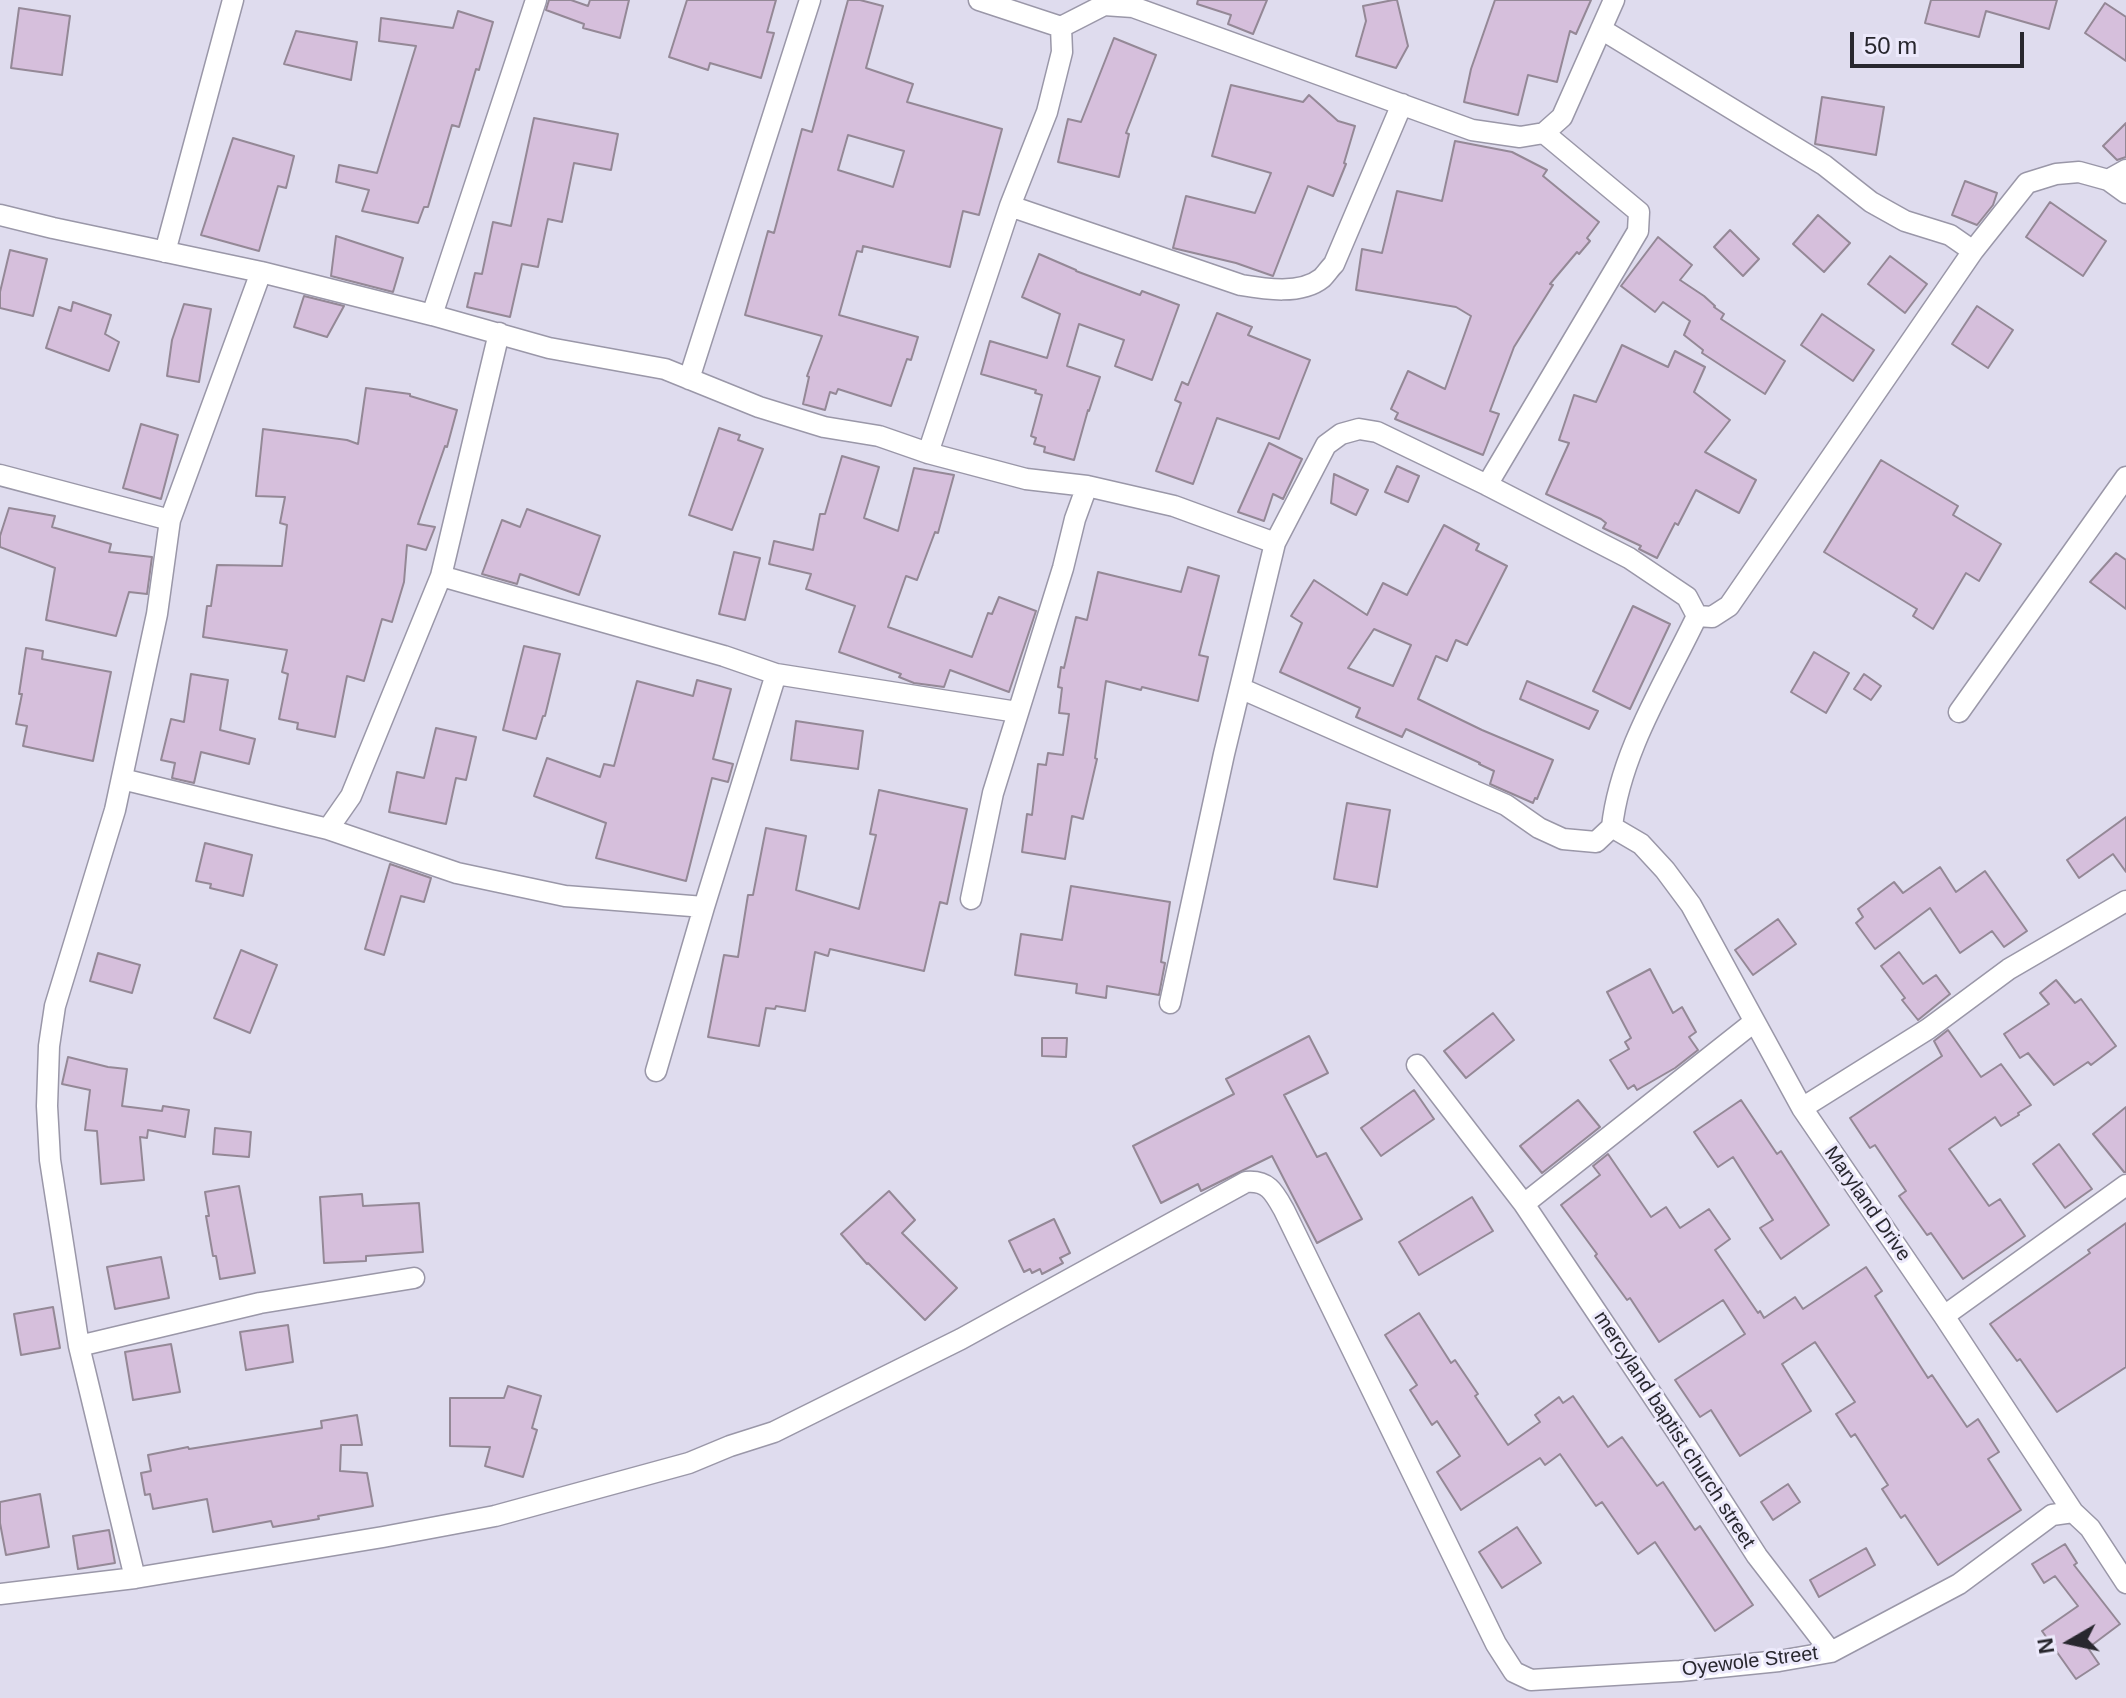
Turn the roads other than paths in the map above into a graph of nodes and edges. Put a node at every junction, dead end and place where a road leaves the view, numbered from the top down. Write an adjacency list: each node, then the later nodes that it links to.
1 (233, 0): 15 (street)
2 (536, 0): 17 (street)
3 (810, 0): 19 (street)
4 (979, 0): 6 (street)
5 (1614, 0): 7 (street)
6 (1061, 27): 8 (street); 12 (street)
7 (1601, 29): 9 (street); 14 (street)
8 (1402, 104): 9 (street); 12 (street)
9 (1544, 133): 23 (street)
10 (2117, 175): 11 (street); 14 (street)
11 (2126, 193)
12 (1010, 206): 20 (street)
13 (0, 215): 15 (street)
14 (1973, 251): 28 (street)
15 (165, 252): 16 (street)
16 (261, 272): 17 (street); 25 (street)
17 (432, 315): 18 (street)
18 (499, 333): 19 (street); 27 (street)
19 (689, 379): 20 (street)
20 (928, 453): 24 (street)
21 (0, 475): 25 (street)
22 (2126, 477): 32 (street)
23 (1487, 485): 26 (street); 28 (street)
24 (1087, 486): 26 (street); 31 (street)
25 (170, 520): 33 (street)
26 (1275, 543): 30 (street)
27 (441, 576): 29 (street); 35 (street)
28 (1697, 616): 34 (street)
29 (776, 674): 31 (street); 38 (street)
30 (1240, 688): 34 (street); 39 (street)
31 (1017, 712): 36 (street)
32 (1959, 712)
33 (122, 779): 35 (street); 48 (street)
34 (1612, 827): 40 (street, Maryland Drive)
35 (328, 829): 38 (street)
36 (971, 899)
37 (2126, 901): 43 (street)
38 (704, 907): 42 (street)
39 (1170, 1003)
40 (1754, 1022): 43 (street, Maryland Drive); 45 (street)
41 (1417, 1065): 45 (street, mercyland baptist church street)
42 (656, 1071)
43 (1802, 1108): 47 (street, Maryland Drive)
44 (2126, 1185): 47 (street)
45 (1524, 1204): 53 (street, mercyland baptist church street)
46 (414, 1278): 48 (street)
47 (1944, 1316): 49 (street, Maryland Drive)
48 (79, 1346): 50 (street)
49 (2073, 1512): 51 (street, Maryland Drive); 53 (street, Oyewole Street)
50 (135, 1578): 52 (street); 53 (street, Oyewole Street)
51 (2126, 1583)
52 (0, 1594)
53 (1831, 1652)

